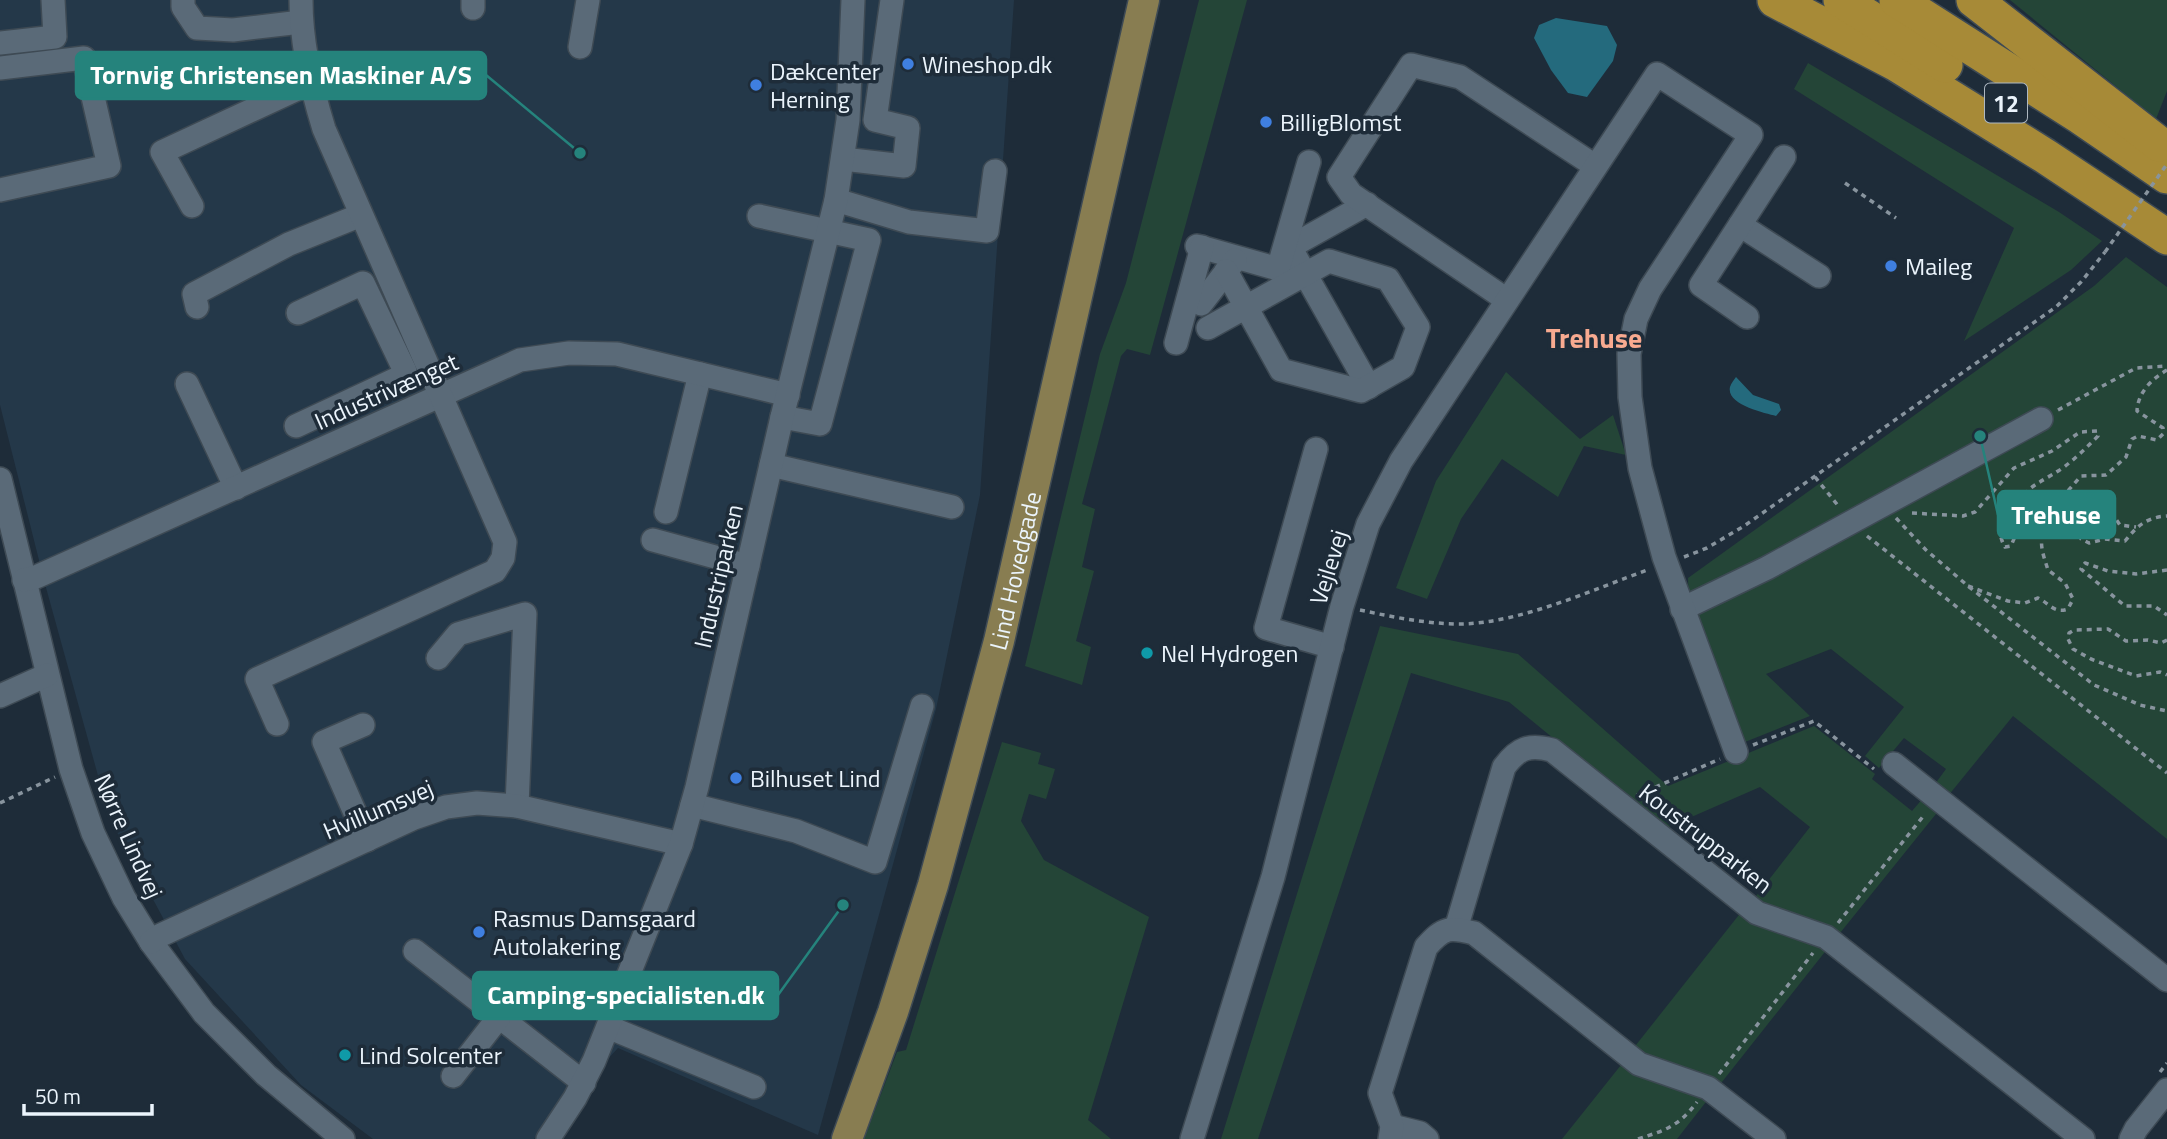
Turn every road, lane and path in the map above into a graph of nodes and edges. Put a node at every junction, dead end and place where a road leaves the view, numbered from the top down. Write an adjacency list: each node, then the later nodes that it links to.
1 (53, 0): 12 (street)
2 (183, 0): 11 (street)
3 (588, 0): 13 (street)
4 (853, 0): 18 (street, Industriparken)
5 (892, 0): 18 (street)
6 (1144, 0): 115 (main road, Lind Hovedgade)
7 (1775, 0): 35 (highway)
8 (1841, 0): 29 (highway, 12)
9 (1897, 0): 23 (highway, 12)
10 (1975, 0): 16 (highway)
11 (301, 11): 15 (street)
12 (0, 43)
13 (580, 47)
14 (0, 68): 25 (street)
15 (310, 83): 28 (street); 30 (street)
16 (2167, 150)
17 (1784, 157): 33 (street)
18 (843, 159): 26 (street, Industriparken)
19 (1309, 162): 36 (street)
20 (2167, 164): 62 (path, bridge)
21 (1595, 166): 27 (street); 40 (street, Vejlevej); 72 (street, Vejlevej)
22 (995, 171): 26 (street)
23 (2167, 177)
24 (1845, 183): 32 (path)
25 (0, 190)
26 (836, 200): 34 (street, Industriparken)
27 (1367, 204): 36 (street); 40 (street)
28 (192, 206)
29 (2167, 214)
30 (361, 215): 42 (street); 47 (street)
31 (759, 216): 34 (street)
32 (1896, 218)
33 (1742, 222): 39 (street); 45 (street)
34 (829, 230): 53 (street, Industriparken); 56 (street)
35 (2167, 237)
36 (1288, 246): 37 (street); 38 (street)
37 (1232, 264): 41 (street); 43 (street); 48 (street)
38 (1305, 274): 43 (street); 52 (street); 52 (street)
39 (1820, 274)
40 (1507, 300): 77 (street, Vejlevej)
41 (1201, 304)
42 (197, 307)
43 (1246, 307): 46 (street); 52 (street)
44 (298, 313): 47 (street)
45 (1747, 317)
46 (1208, 328)
47 (398, 330): 54 (street); 55 (street)
48 (1176, 343)
49 (2167, 368): 57 (path); 76 (path)
50 (700, 374): 53 (street, Industrivænget); 54 (street, Industrivænget); 66 (street)
51 (187, 384): 64 (street)
52 (1369, 387)
53 (788, 395): 56 (street, Industriparken)
54 (439, 397): 59 (street, Industrivænget); 88 (street)
55 (321, 414): 58 (street); 59 (street)
56 (782, 417): 61 (street, Industriparken)
57 (2041, 419): 69 (street)
58 (296, 426)
59 (333, 444): 64 (street, Industrivænget)
60 (1316, 449): 81 (street)
61 (771, 465): 65 (street); 73 (street, Industriparken)
62 (1815, 477): 69 (path); 72 (path)
63 (0, 479): 75 (street, Nørre Lindvej)
64 (236, 488): 75 (street, Industrivænget)
65 (952, 508)
66 (666, 512)
67 (2167, 516): 70 (path)
68 (2059, 517): 70 (path); 70 (path); 76 (path)
69 (1851, 523): 78 (street); 93 (path)
70 (2136, 527)
71 (653, 540): 73 (street)
72 (1667, 564): 77 (path); 78 (street)
73 (748, 566): 97 (street, Industriparken)
74 (2167, 570): 79 (path)
75 (24, 580): 83 (street, Nørre Lindvej)
76 (1968, 586): 87 (path)
77 (1342, 606): 81 (street, Vejlevej)
78 (1682, 609): 90 (street)
79 (2167, 615)
80 (2167, 640): 84 (path)
81 (1332, 647): 117 (street, Vejlevej)
82 (438, 659): 98 (street)
83 (47, 675): 85 (street); 92 (street, Nørre Lindvej)
84 (2167, 675)
85 (0, 696)
86 (922, 706): 97 (street)
87 (2167, 711)
88 (277, 724)
89 (363, 725): 99 (street)
90 (1736, 752): 91 (path); 96 (path)
91 (1894, 764): 94 (street)
92 (71, 769): 95 (path); 103 (street, Nørre Lindvej)
93 (2167, 773)
94 (1938, 798): 102 (path); 105 (street)
95 (0, 803)
96 (1619, 803): 101 (street, Koustrupparken); 102 (street, Koustrupparken)
97 (692, 805): 100 (street, Industriparken)
98 (517, 806): 99 (street, Hvillumsvej); 100 (street, Hvillumsvej)
99 (367, 840): 103 (street, Hvillumsvej)
100 (681, 844): 107 (street, Industriparken)
101 (1456, 929): 111 (street); 113 (street)
102 (1826, 937): 111 (path); 121 (street, Koustrupparken)
103 (151, 942): 114 (street, Nørre Lindvej)
104 (415, 951): 106 (street)
105 (2167, 979)
106 (499, 1017): 108 (street); 109 (street)
107 (608, 1027): 109 (street, Industriparken); 110 (street)
108 (453, 1076)
109 (584, 1083): 116 (street, Industriparken)
110 (754, 1087)
111 (1708, 1088): 119 (path); 120 (street)
112 (2167, 1090): 122 (street)
113 (1391, 1132): 118 (street)
114 (333, 1136)
115 (848, 1136)
116 (548, 1139)
117 (1192, 1139)
118 (1427, 1139)
119 (1639, 1139)
120 (1774, 1139)
121 (2083, 1139)
122 (2131, 1139)

